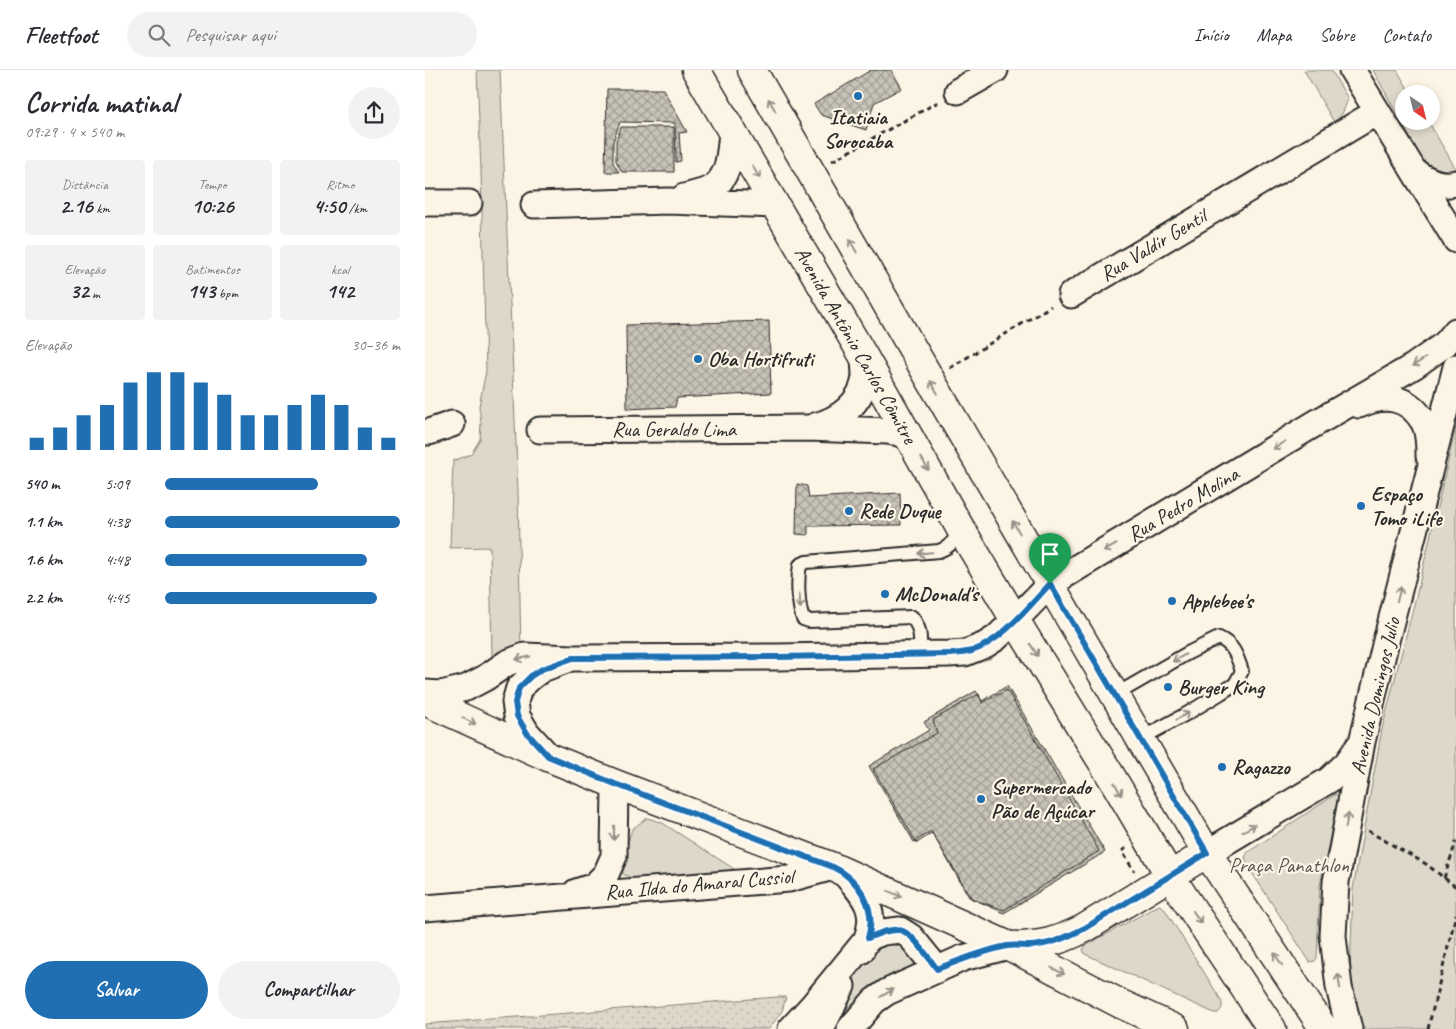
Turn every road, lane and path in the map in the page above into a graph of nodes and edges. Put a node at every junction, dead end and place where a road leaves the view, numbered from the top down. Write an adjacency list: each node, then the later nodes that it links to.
1 (696, 70): 7 (main road, Avenida Antônio Carlos Cômitre)
2 (752, 70): 9 (main road, one-way to 2)
3 (995, 70): 5 (street)
4 (1352, 70): 6 (street)
5 (958, 90): 9 (path)
6 (1377, 112): 8 (street); 17 (street, Rua Valdir Gentil)
7 (732, 131): 11 (street); 15 (main road, Avenida Antônio Carlos Cômitre, one-way to 15)
8 (1415, 172): 10 (street); 16 (street)
9 (811, 173): 21 (main road, one-way to 9)
10 (1456, 183)
11 (667, 201): 14 (street); 15 (street)
12 (469, 203): 13 (street)
13 (425, 204)
14 (534, 205)
15 (775, 205): 19 (main road, Avenida Antônio Carlos Cômitre)
16 (1456, 240)
17 (1071, 294): 21 (path)
18 (1456, 332): 23 (street, Rua Pedro Molina, one-way to 23)
19 (864, 357): 22 (street); 29 (main road, Avenida Antônio Carlos Cômitre)
20 (1456, 367): 30 (street, Avenida Domingos Julio)
21 (930, 380): 32 (main road, one-way to 21)
22 (860, 395): 25 (street, Rua Geraldo Lima); 27 (street)
23 (1316, 423): 30 (street, Rua Pedro Molina); 32 (street, Rua Pedro Molina, one-way to 32)
24 (451, 424): 28 (street)
25 (808, 428): 26 (street, Rua Geraldo Lima); 27 (street, Rua Geraldo Lima)
26 (540, 430)
27 (862, 430): 29 (street, Rua Geraldo Lima)
28 (425, 432)
29 (911, 439): 31 (main road, Avenida Antônio Carlos Cômitre, one-way to 31)
30 (1429, 478): 40 (street, Avenida Domingos Julio, one-way to 30)
31 (959, 526): 33 (main road, Avenida Antônio Carlos Cômitre); 34 (lane, one-way to 34)
32 (1050, 584): 33 (street); 37 (main road)
33 (1015, 620): 34 (street); 47 (main road, Avenida Antônio Carlos Cômitre, one-way to 47)
34 (919, 655): 35 (street)
35 (573, 658): 36 (street, one-way to 36); 41 (street)
36 (425, 693)
37 (1115, 695): 39 (main road); 39 (lane, one-way to 37)
38 (425, 701): 41 (main road, one-way to 41)
39 (1140, 739): 45 (main road)
40 (1363, 742): 43 (street, Avenida Domingos Julio); 45 (street, one-way to 40)
41 (548, 756): 42 (main road)
42 (615, 784): 46 (main road); 50 (street, Rua Ilda do Amaral Cussiol, one-way to 50)
43 (1348, 817): 48 (path); 62 (street, Avenida Domingos Julio, one-way to 43)
44 (1456, 842): 48 (path)
45 (1207, 853): 47 (main road); 61 (main road, one-way to 45)
46 (838, 869): 50 (street, Rua Ilda do Amaral Cussiol); 53 (street); 54 (main road, one-way to 54)
47 (1170, 876): 54 (main road); 60 (main road, Avenida Antônio Carlos Cômitre, one-way to 60)
48 (1444, 878): 49 (path)
49 (1456, 887)
50 (563, 896): 51 (street, Rua Ilda do Amaral Cussiol)
51 (425, 908)
52 (1456, 914): 63 (path)
53 (868, 938): 55 (street); 57 (street); 58 (street)
54 (1009, 946): 55 (street); 59 (main road, one-way to 59)
55 (937, 969): 56 (street, one-way to 55)
56 (850, 1028)
57 (791, 1029)
58 (821, 1029)
59 (1175, 1029)
60 (1272, 1029)
61 (1324, 1029)
62 (1349, 1029)
63 (1428, 1029)

